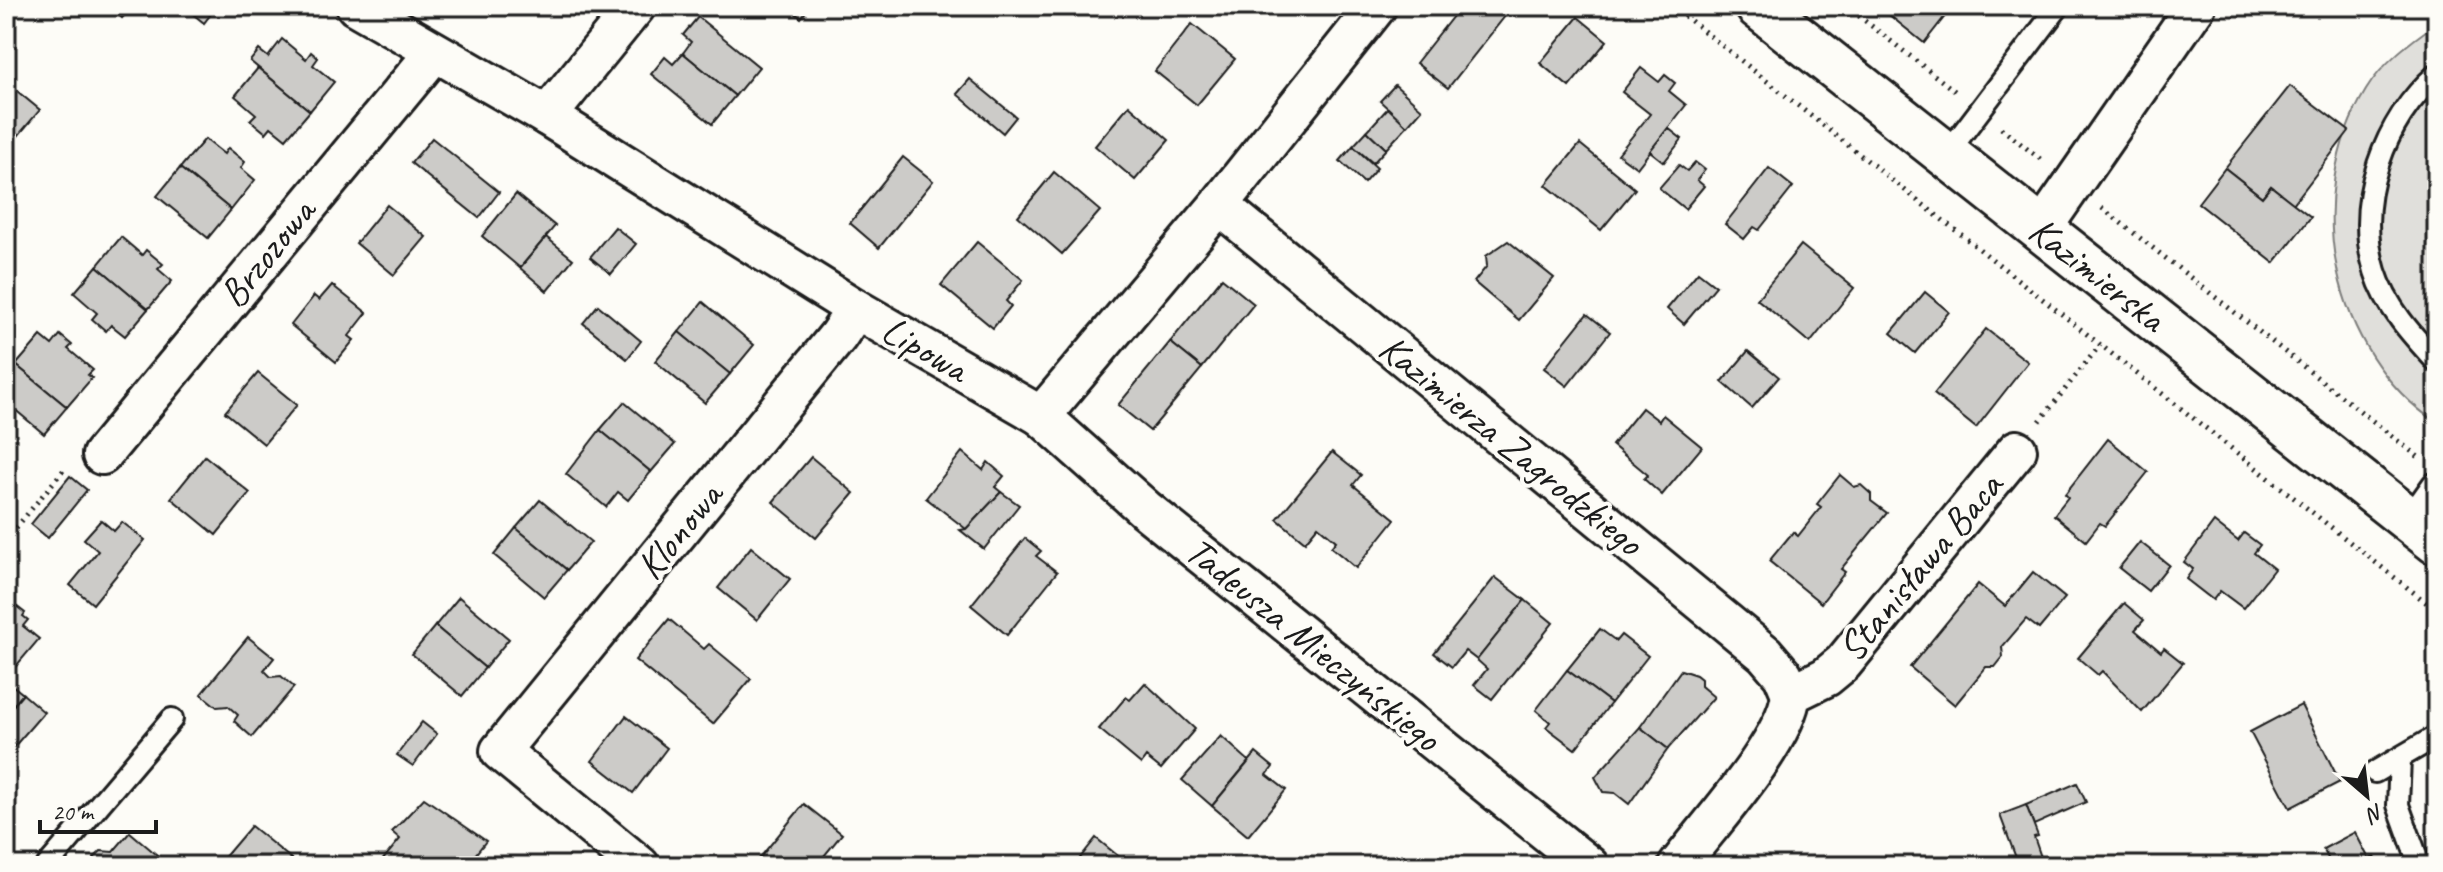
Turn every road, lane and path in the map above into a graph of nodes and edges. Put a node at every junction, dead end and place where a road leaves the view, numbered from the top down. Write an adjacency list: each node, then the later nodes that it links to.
1 (356, 6): 9 (street, Lipowa)
2 (636, 6): 12 (street)
3 (1377, 6): 15 (street)
4 (1672, 6): 18 (path)
5 (1758, 6): 13 (main road, Kazimierska)
6 (1846, 6): 11 (path)
7 (2059, 6): 11 (lane)
8 (2196, 6): 14 (street)
9 (434, 53): 12 (street, Lipowa); 22 (street, Brzozowa)
10 (2437, 74): 19 (lane)
11 (1979, 111): 13 (lane); 14 (path)
12 (547, 116): 17 (street, Lipowa)
13 (1946, 155): 16 (main road, Kazimierska)
14 (2073, 185): 16 (street); 23 (path)
15 (1219, 205): 20 (street); 27 (street, Kazimierza Zagrodzkiego)
16 (2041, 230): 24 (main road, Kazimierska)
17 (856, 309): 20 (street, Lipowa); 33 (street, Klonowa)
18 (2100, 345): 21 (path); 26 (path)
19 (2437, 362)
20 (1041, 416): 34 (street, Tadeusza Mieczyńskiego)
21 (2017, 450): 27 (street, Stanisława Baca)
22 (102, 455): 25 (path)
23 (2425, 462)
24 (2426, 515)
25 (6, 540)
26 (2437, 611)
27 (1791, 694): 35 (street)
28 (172, 719): 32 (lane)
29 (2437, 736): 30 (lane)
30 (2400, 759): 31 (lane); 36 (lane)
31 (2375, 772)
32 (47, 866)
33 (640, 866)
34 (1589, 866)
35 (1678, 866)
36 (2420, 866)

